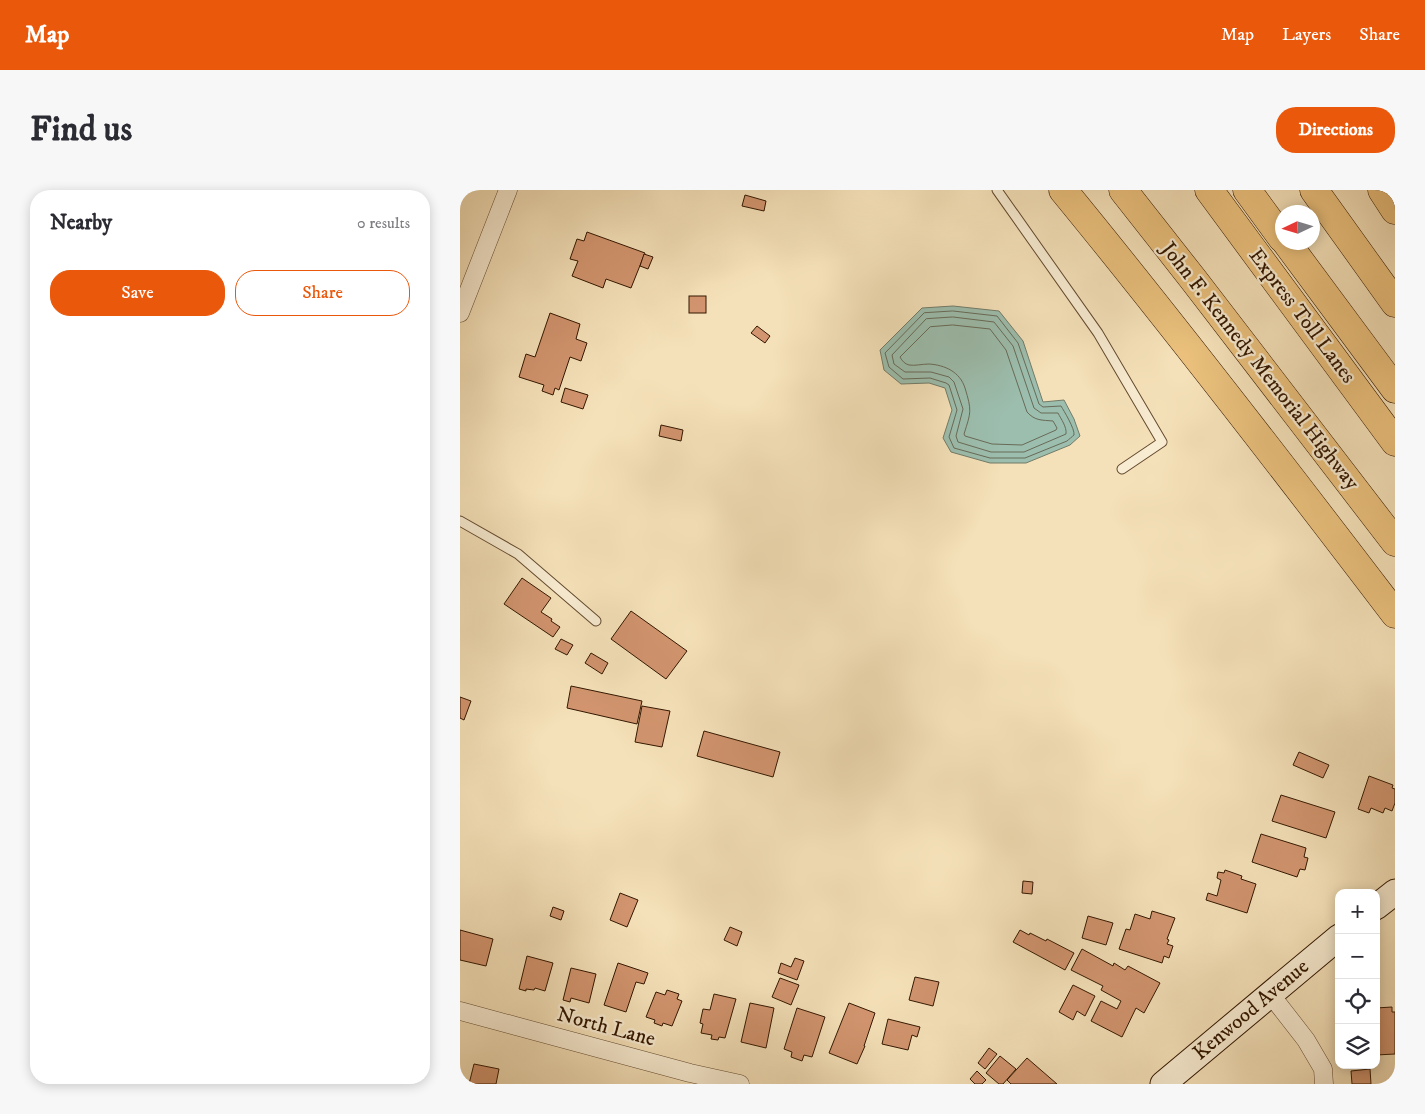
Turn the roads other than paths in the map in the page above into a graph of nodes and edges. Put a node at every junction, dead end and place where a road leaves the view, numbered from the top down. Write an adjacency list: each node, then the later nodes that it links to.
1 (508, 190): 13 (street)
2 (997, 190): 16 (lane)
3 (1063, 190): 19 (highway)
4 (1123, 190): 18 (highway, John F. Kennedy Memorial Highway)
5 (1209, 190): 15 (highway, Express Toll Lanes)
6 (1247, 190): 10 (highway, Express Toll Lanes)
7 (1314, 190): 12 (highway)
8 (1382, 190): 9 (highway)
9 (1395, 210)
10 (1275, 228)
11 (1292, 250): 14 (highway, Express Toll Lanes)
12 (1395, 303)
13 (460, 313)
14 (1395, 389)
15 (1395, 442)
16 (1122, 469)
17 (460, 521): 20 (lane)
18 (1395, 542)
19 (1395, 614)
20 (596, 621)
21 (1395, 892): 22 (main road)
22 (1380, 904)
23 (1335, 940): 24 (main road, Kenwood Avenue)
24 (1271, 994): 27 (main road, Kenwood Avenue); 28 (street)
25 (460, 1011): 26 (street, North Lane)
26 (740, 1084)
27 (1163, 1084)
28 (1324, 1084)

